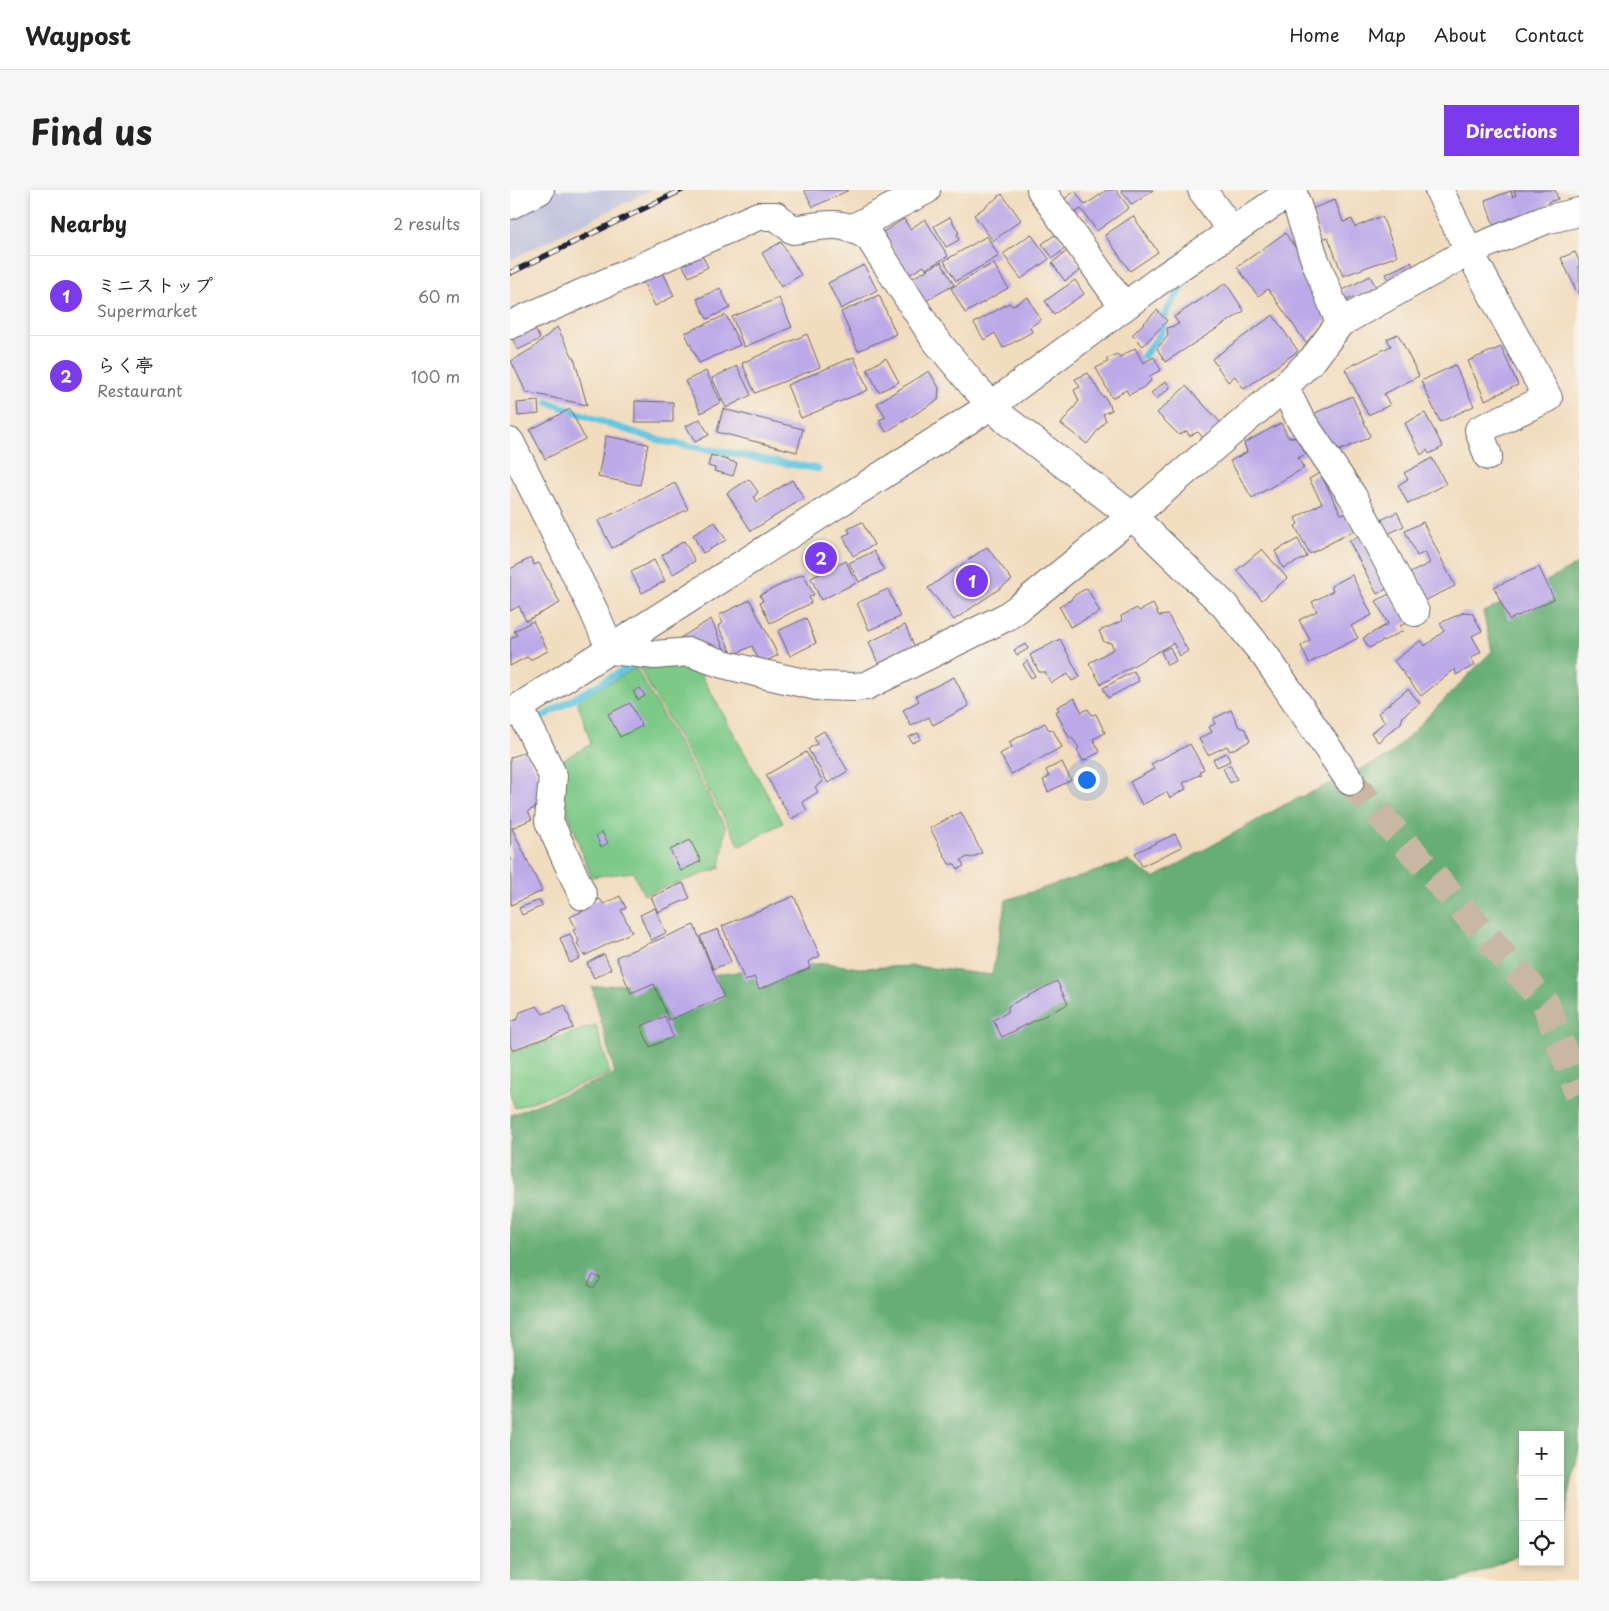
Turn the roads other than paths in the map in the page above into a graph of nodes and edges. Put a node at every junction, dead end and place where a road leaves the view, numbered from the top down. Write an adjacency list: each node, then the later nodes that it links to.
1 (540, 190): 7 (street)
2 (926, 190): 9 (street)
3 (1041, 190): 12 (street)
4 (1202, 190): 10 (street)
5 (1293, 190): 10 (street); 13 (street)
6 (1439, 190): 11 (street)
7 (510, 204)
8 (1579, 212): 11 (street)
9 (853, 228): 14 (street); 16 (street)
10 (1232, 231): 12 (street)
11 (1469, 251): 13 (street); 18 (street)
12 (1124, 307): 16 (street)
13 (1340, 323): 15 (street)
14 (510, 325)
15 (1284, 387): 19 (street); 20 (street)
16 (992, 405): 19 (street); 21 (street)
17 (510, 442): 21 (street)
18 (1488, 456)
19 (1132, 516): 21 (street); 23 (street)
20 (1415, 612)
21 (611, 650): 22 (street)
22 (515, 710): 24 (street)
23 (1350, 781)
24 (583, 896)

